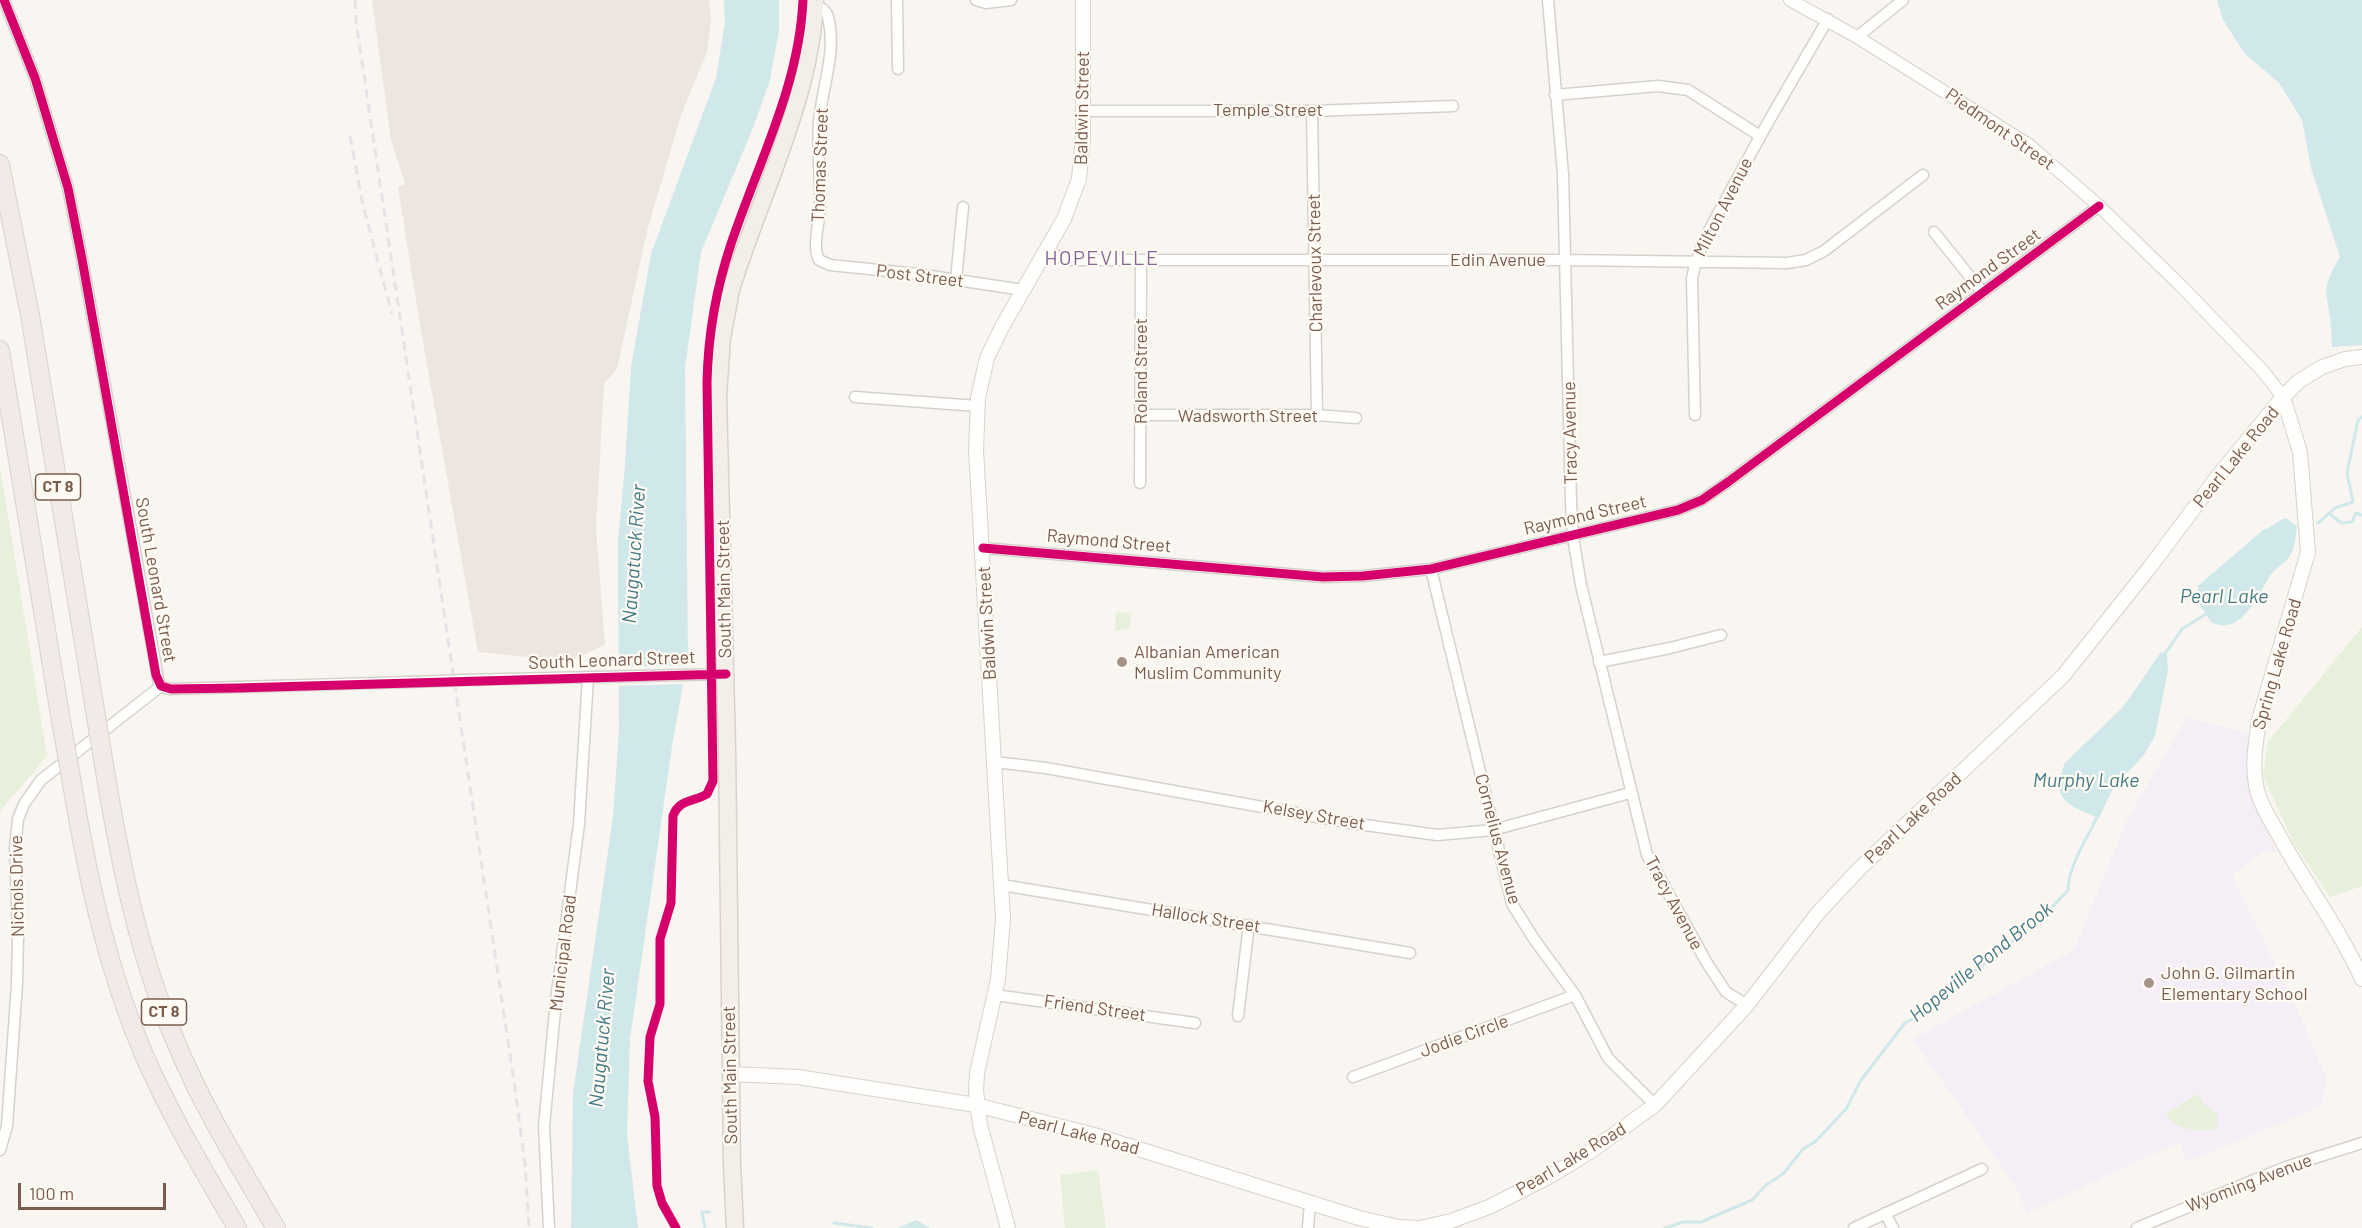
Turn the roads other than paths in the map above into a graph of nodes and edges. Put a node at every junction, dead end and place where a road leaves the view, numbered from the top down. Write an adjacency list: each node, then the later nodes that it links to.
1 (4, 0): 49 (street, South Leonard Street)
2 (897, 0): 12 (street)
3 (976, 0): 4 (street)
4 (1011, 0)
5 (1083, 0): 15 (main road, Baldwin Street)
6 (1548, 0): 13 (street, Tracy Avenue)
7 (1790, 0): 10 (street, Piedmont Street)
8 (1903, 0): 11 (street)
9 (815, 3): 24 (street, Thomas Street); 47 (main road, South Main Street)
10 (1828, 20): 11 (street, Piedmont Street); 17 (street, Milton Avenue)
11 (1857, 37): 20 (street, Piedmont Street)
12 (898, 69)
13 (1555, 95): 17 (street); 27 (street, Tracy Avenue)
14 (1453, 106): 16 (street, Temple Street)
15 (1084, 111): 16 (street, Temple Street); 23 (main road, Baldwin Street)
16 (1312, 111): 26 (street, Charlevoux Street)
17 (1760, 136): 28 (street, Milton Avenue)
18 (0, 164): 72 (highway, CT 8, bridge)
19 (1923, 175): 28 (street, Edin Avenue)
20 (2098, 206): 31 (street, Raymond Street); 35 (street, Piedmont Street)
21 (963, 207): 29 (street)
22 (1934, 232): 31 (street)
23 (1046, 252): 25 (street, Edin Avenue); 30 (main road, Baldwin Street)
24 (819, 260): 29 (street, Post Street)
25 (1141, 260): 26 (street, Edin Avenue); 37 (street, Roland Street)
26 (1314, 260): 27 (street, Edin Avenue); 38 (street, Charlevoux Street)
27 (1565, 260): 28 (street, Edin Avenue); 42 (street, Tracy Avenue)
28 (1695, 262): 39 (street, Milton Avenue)
29 (956, 280): 30 (street, Post Street)
30 (1023, 290): 36 (main road, Baldwin Street)
31 (1983, 293): 42 (street, Raymond Street)
32 (0, 350): 71 (highway, CT 8, bridge)
33 (2362, 357): 35 (main road, Pearl Lake Road)
34 (855, 397): 36 (street)
35 (2283, 397): 56 (main road, Spring Lake Road); 59 (main road, Pearl Lake Road)
36 (977, 406): 43 (main road, Baldwin Street)
37 (1140, 415): 38 (street, Wadsworth Street); 41 (street, Roland Street)
38 (1317, 415): 40 (street, Wadsworth Street)
39 (1695, 416)
40 (1356, 418)
41 (1140, 483)
42 (1573, 537): 44 (street, Raymond Street); 46 (street, Tracy Avenue)
43 (983, 548): 44 (street, Raymond Street); 50 (main road, Baldwin Street)
44 (1431, 569): 52 (street, Cornelius Avenue)
45 (1721, 635): 46 (street)
46 (1599, 662): 51 (street, Tracy Avenue)
47 (726, 674): 48 (street, South Leonard Street); 62 (main road, South Main Street)
48 (588, 677): 49 (street, South Leonard Street, bridge); 73 (street, Municipal Road)
49 (161, 686): 67 (street, Nichols Drive)
50 (995, 762): 52 (street, Kelsey Street); 53 (main road, Baldwin Street)
51 (1630, 793): 52 (street, Kelsey Street); 59 (street, Tracy Avenue)
52 (1493, 830): 58 (street, Cornelius Avenue)
53 (1002, 885): 54 (street, Hallock Street); 57 (main road, Baldwin Street)
54 (1249, 925): 55 (street, Hallock Street); 60 (street)
55 (1410, 953)
56 (2362, 979)
57 (995, 995): 61 (street, Friend Street); 64 (main road, Baldwin Street)
58 (1575, 995): 63 (street, Jodie Circle); 65 (street, Cornelius Avenue)
59 (1747, 1005): 65 (main road, Pearl Lake Road)
60 (1238, 1016)
61 (1195, 1023)
62 (730, 1074): 64 (main road, Pearl Lake Road); 74 (main road, South Main Street)
63 (1353, 1077)
64 (976, 1105): 69 (main road, Pearl Lake Road); 75 (main road, Baldwin Street)
65 (1655, 1105): 77 (main road, Pearl Lake Road)
66 (2362, 1143): 80 (street, Wyoming Avenue)
67 (0, 1150)
68 (1982, 1169): 70 (street)
69 (1310, 1203): 76 (street); 77 (main road, Pearl Lake Road)
70 (1885, 1213): 78 (street); 79 (street)
71 (237, 1228)
72 (276, 1228)
73 (549, 1228)
74 (735, 1228)
75 (1008, 1228)
76 (1308, 1228)
77 (1420, 1228)
78 (1854, 1228)
79 (1893, 1228)
80 (2137, 1228)

